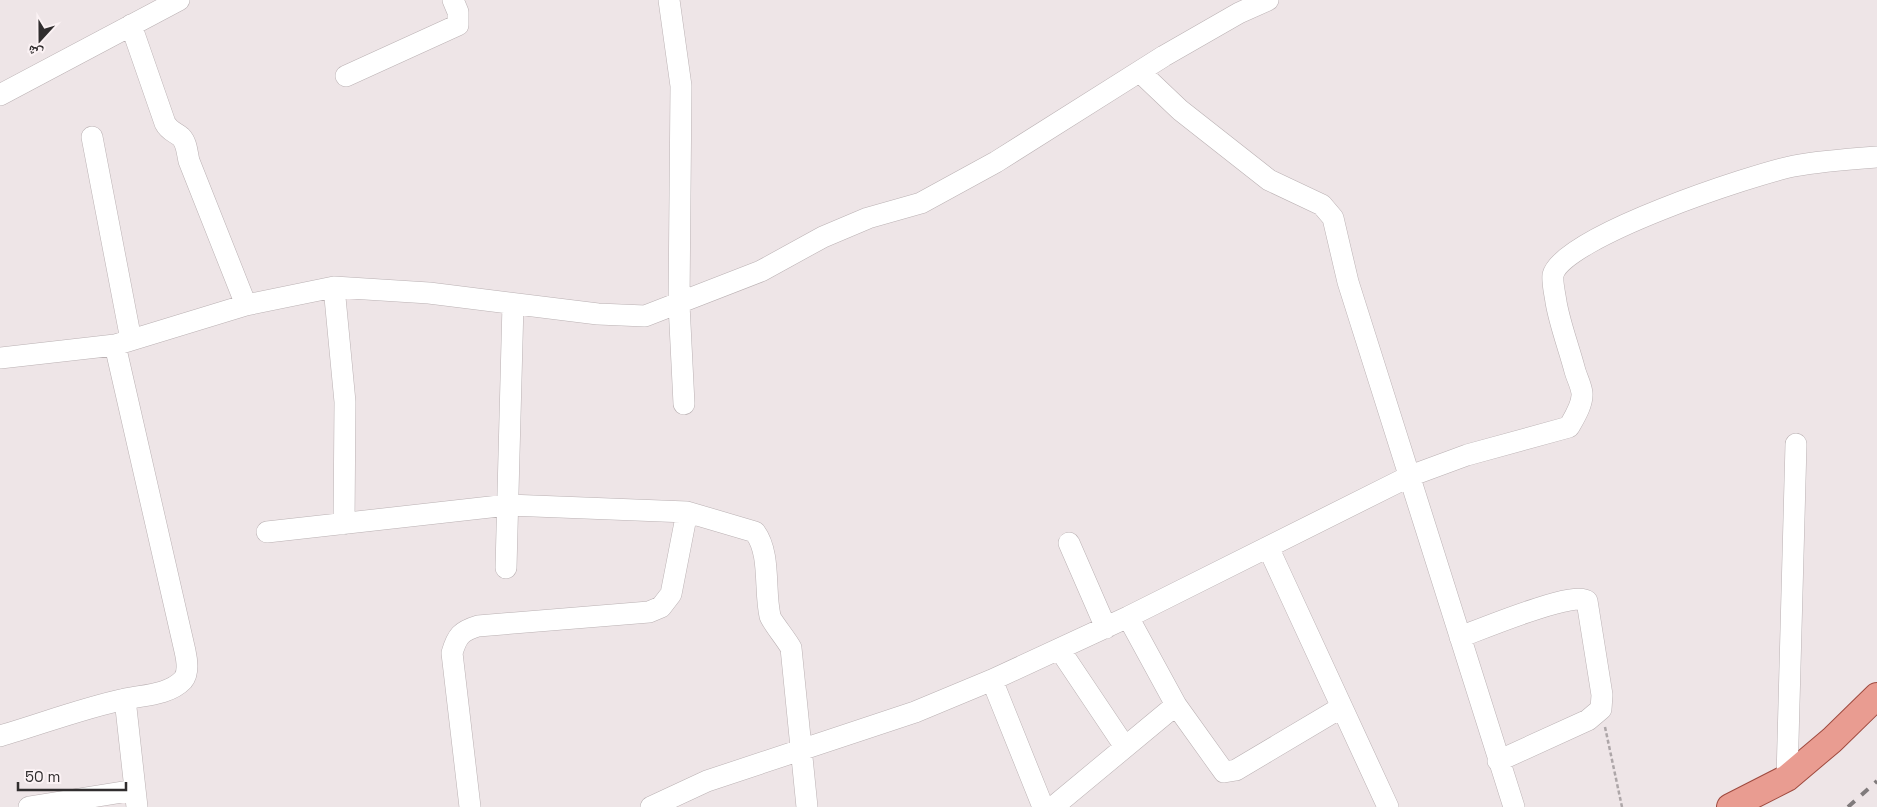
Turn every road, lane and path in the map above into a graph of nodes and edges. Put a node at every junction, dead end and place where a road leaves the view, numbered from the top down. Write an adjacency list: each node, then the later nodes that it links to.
1 (179, 0): 5 (street)
2 (453, 0): 7 (street)
3 (669, 0): 13 (street)
4 (1268, 0): 6 (street)
5 (131, 25): 8 (street); 14 (street)
6 (1140, 72): 13 (street); 19 (street)
7 (346, 76)
8 (0, 95)
9 (92, 137): 15 (street)
10 (1877, 157): 19 (street)
11 (334, 287): 12 (street); 14 (street); 22 (street)
12 (513, 304): 13 (street); 20 (street)
13 (680, 304): 17 (street)
14 (246, 306): 15 (street)
15 (123, 343): 16 (street); 33 (street)
16 (0, 358)
17 (684, 404)
18 (1796, 444): 41 (street)
19 (1410, 476): 25 (street); 29 (street)
20 (508, 506): 21 (street); 22 (street); 26 (street)
21 (687, 512): 39 (street); 44 (street)
22 (344, 524): 23 (street)
23 (267, 532)
24 (1069, 543): 28 (street)
25 (1268, 547): 27 (street); 35 (street)
26 (506, 568)
27 (1128, 617): 28 (street); 34 (street)
28 (1106, 628): 30 (street)
29 (1460, 637): 36 (street); 40 (street)
30 (1060, 650): 31 (street); 38 (street)
31 (992, 680): 39 (street); 47 (street)
32 (1877, 696): 41 (main road)
33 (125, 699): 37 (street); 42 (street)
34 (1176, 705): 35 (street); 38 (street)
35 (1342, 707): 48 (street)
36 (1601, 709): 40 (street); 50 (path)
37 (0, 736)
38 (1125, 748): 47 (street)
39 (801, 752): 45 (street); 46 (street)
40 (1498, 761): 49 (street)
41 (1787, 778): 51 (main road)
42 (136, 799): 43 (street)
43 (29, 807)
44 (470, 807)
45 (651, 807)
46 (807, 807)
47 (1045, 807)
48 (1388, 807)
49 (1514, 807)
50 (1622, 807)
51 (1730, 807)

